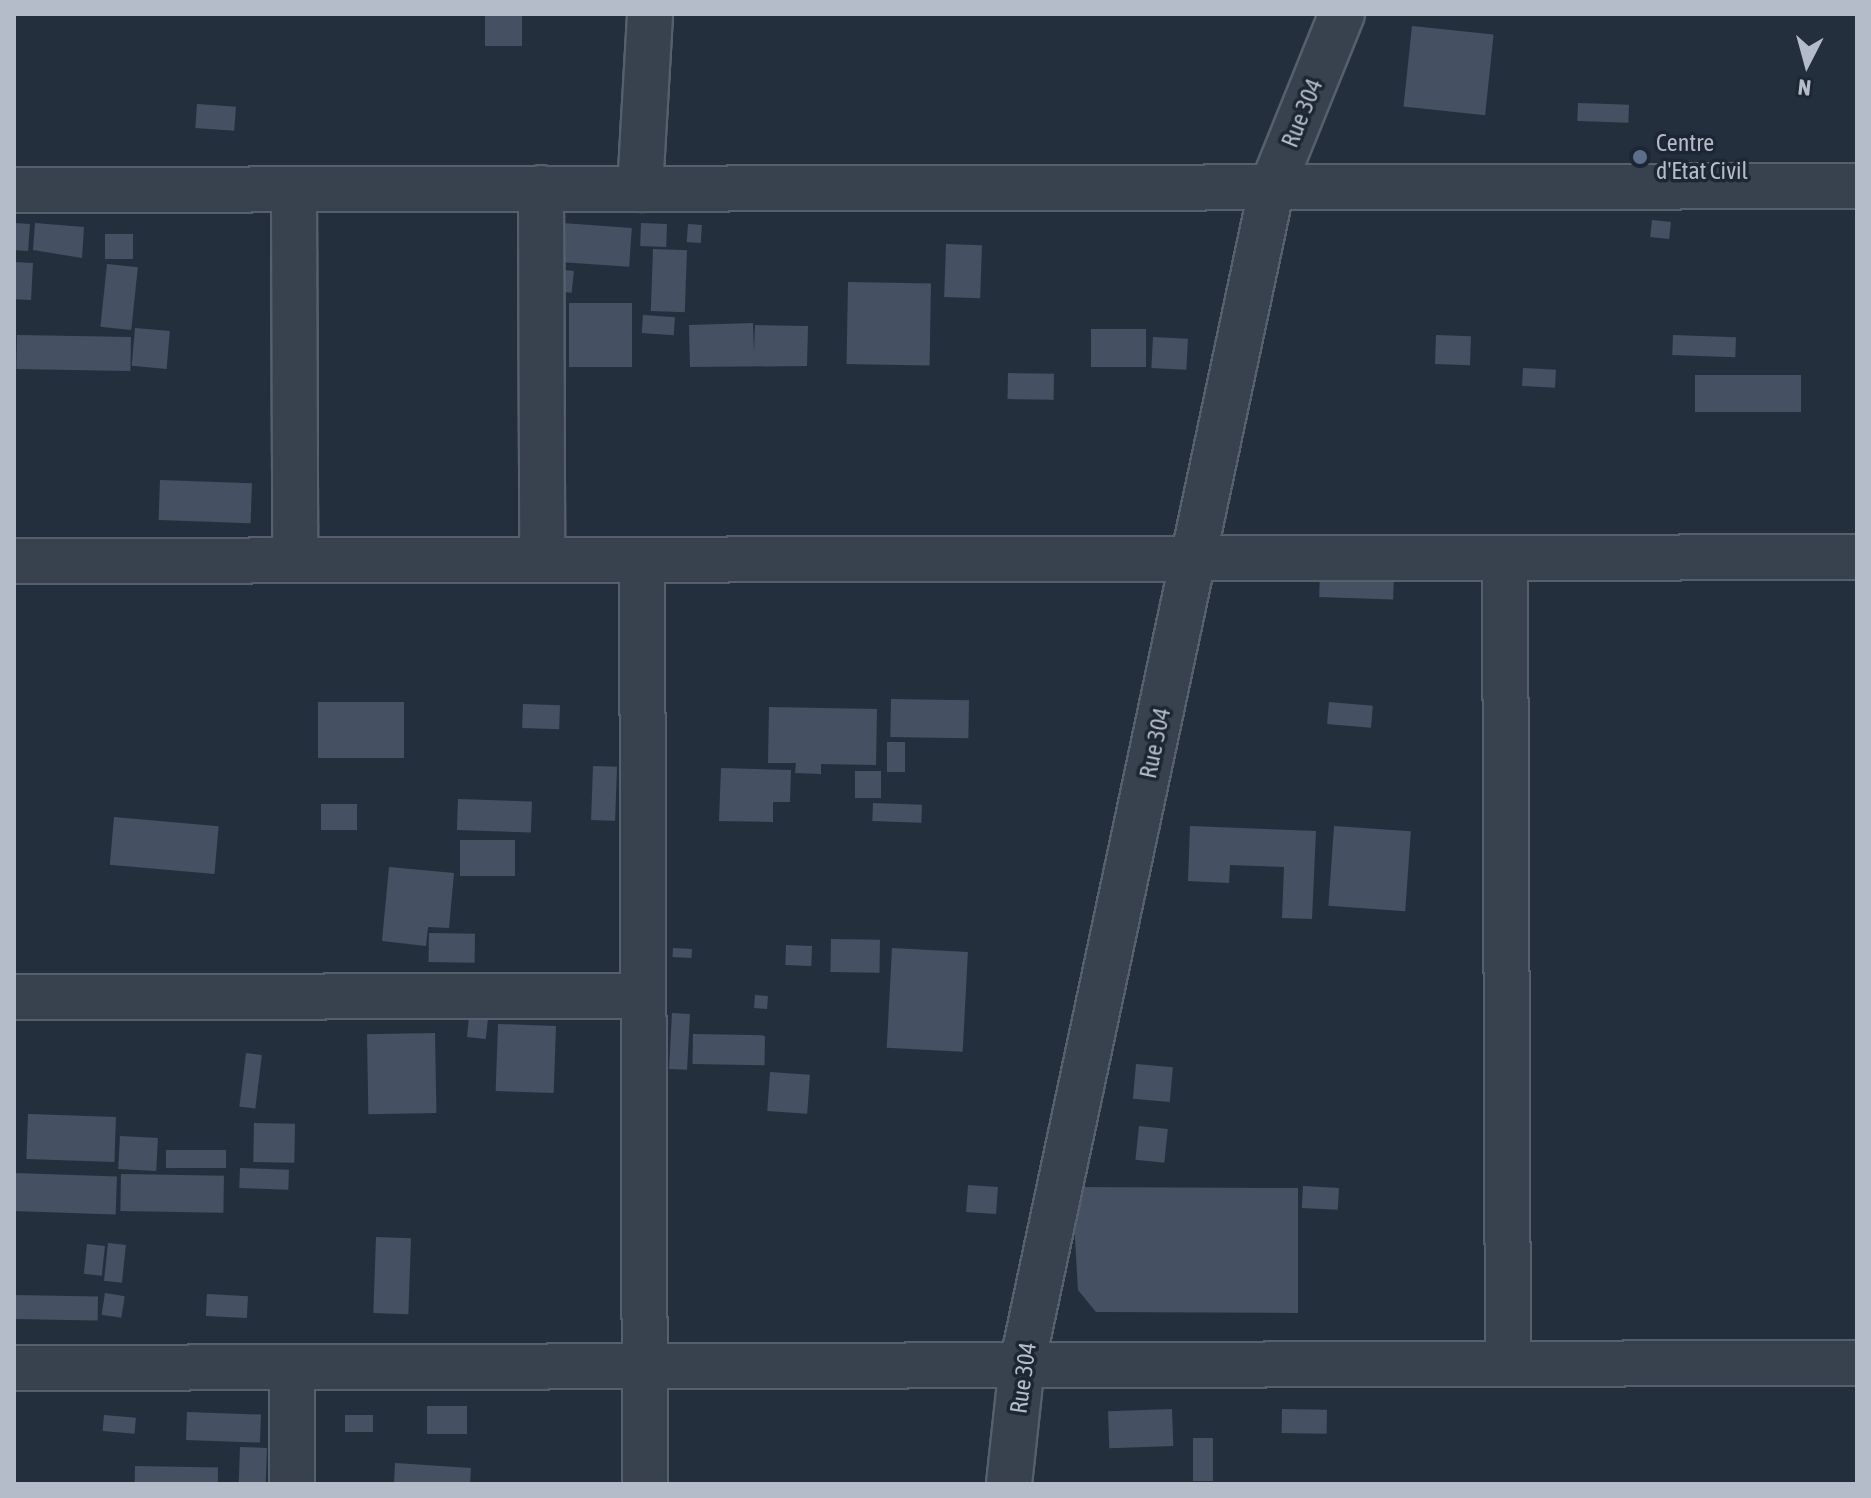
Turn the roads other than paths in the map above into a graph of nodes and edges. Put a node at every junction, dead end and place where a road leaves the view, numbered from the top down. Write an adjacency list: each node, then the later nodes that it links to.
1 (650, 14): 7 (street)
2 (1342, 14): 4 (street, Rue 304)
3 (1857, 186): 4 (street)
4 (1272, 187): 7 (street); 10 (street, Rue 304)
5 (541, 188): 6 (street); 7 (street); 13 (street)
6 (294, 189): 8 (street); 12 (street)
7 (640, 189)
8 (14, 190)
9 (1857, 557): 11 (street)
10 (1194, 558): 11 (street); 14 (street); 20 (street, Rue 304)
11 (1505, 558): 19 (street)
12 (295, 560): 13 (street); 15 (street)
13 (542, 560): 14 (street)
14 (642, 560): 16 (street)
15 (14, 561)
16 (643, 996): 17 (street); 21 (street)
17 (14, 997)
18 (1857, 1363): 19 (street)
19 (1508, 1364): 20 (street)
20 (1022, 1365): 21 (street); 26 (street, Rue 304)
21 (644, 1366): 22 (street); 25 (street)
22 (292, 1367): 23 (street); 24 (street)
23 (14, 1368)
24 (292, 1484)
25 (645, 1484)
26 (1009, 1484)

